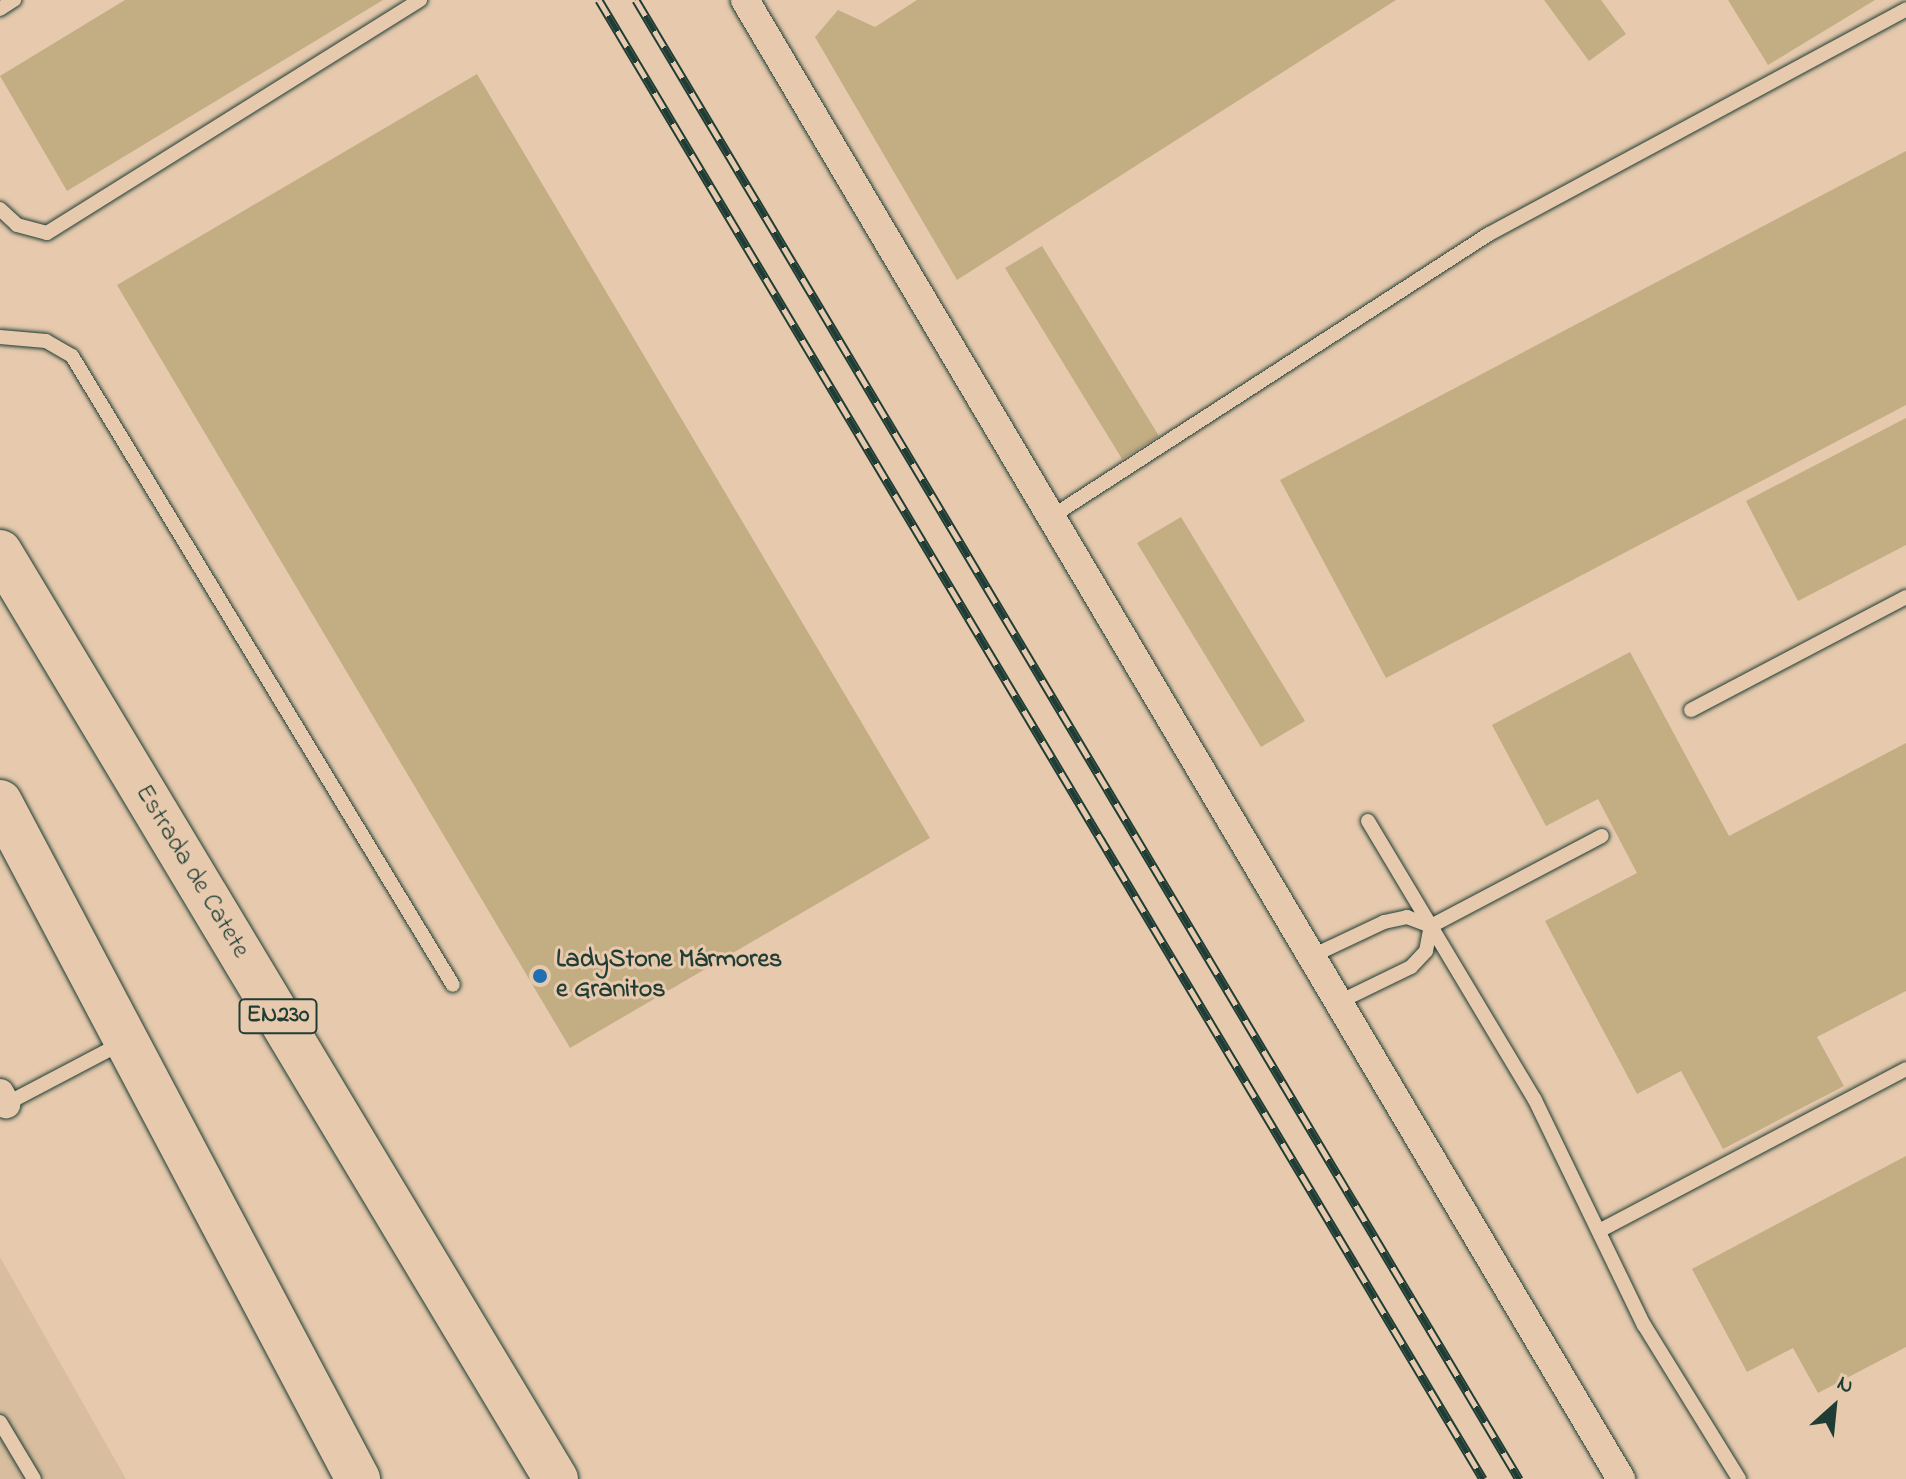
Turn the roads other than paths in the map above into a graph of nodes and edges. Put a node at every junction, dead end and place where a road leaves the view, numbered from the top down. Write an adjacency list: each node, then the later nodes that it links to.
1 (14, 0): 4 (lane)
2 (420, 0): 6 (lane)
3 (745, 0): 8 (street)
4 (0, 9)
5 (1906, 9): 8 (lane)
6 (0, 209)
7 (0, 337): 17 (lane)
8 (1051, 517): 16 (street)
9 (0, 552): 26 (highway, Estrada de Catete / EN230)
10 (1906, 597): 11 (lane)
11 (1691, 710)
12 (0, 802): 19 (highway)
13 (1368, 821): 15 (lane)
14 (1602, 836): 15 (lane)
15 (1431, 926): 16 (lane); 18 (lane); 22 (lane)
16 (1310, 957): 18 (street)
17 (453, 985)
18 (1339, 1002): 27 (street)
19 (129, 1039): 21 (lane); 25 (highway)
20 (1906, 1069): 22 (lane)
21 (2, 1101)
22 (1599, 1231): 28 (lane)
23 (0, 1422): 24 (lane)
24 (34, 1479)
25 (358, 1479)
26 (556, 1479)
27 (1621, 1479)
28 (1739, 1479)

